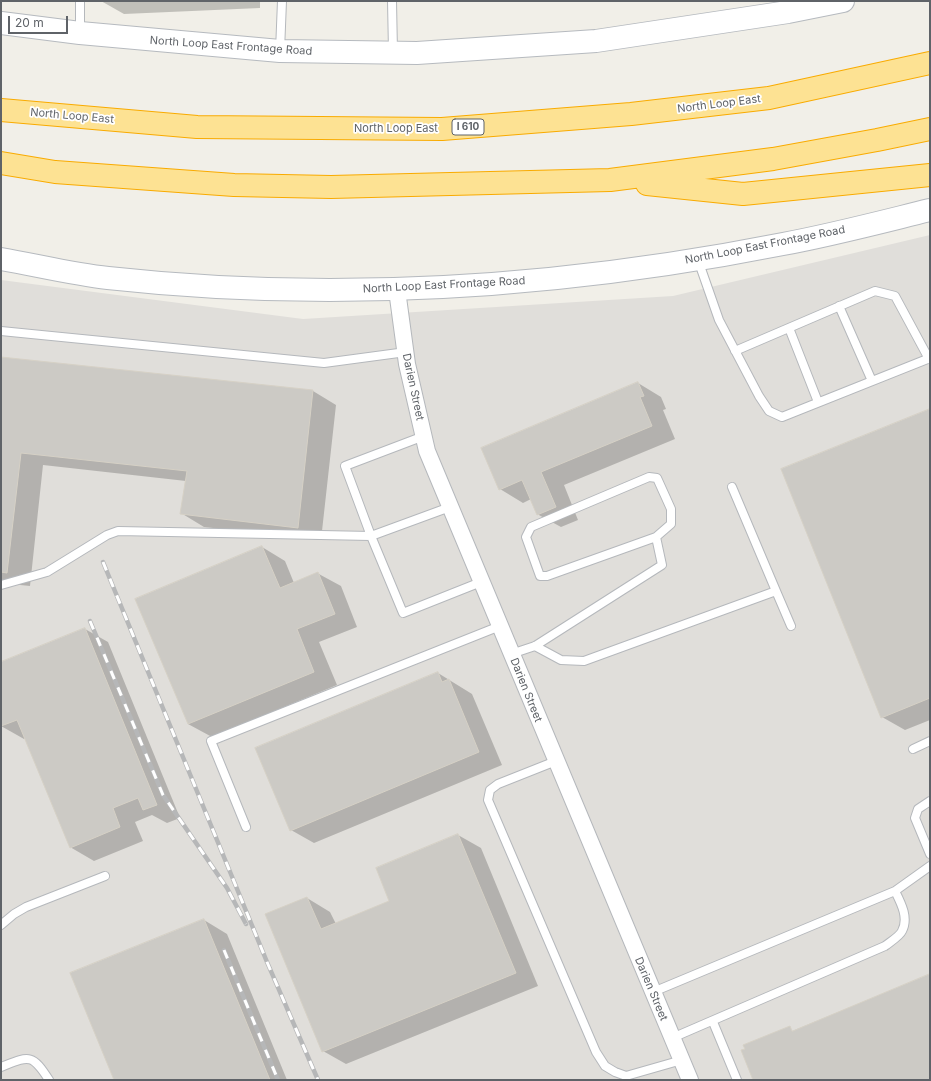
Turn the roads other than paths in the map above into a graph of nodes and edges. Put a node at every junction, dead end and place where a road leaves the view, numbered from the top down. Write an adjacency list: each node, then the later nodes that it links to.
1 (80, 1): 7 (lane)
2 (282, 1): 8 (lane)
3 (392, 1): 9 (lane)
4 (843, 1): 5 (main road, North Loop East Frontage Road)
5 (786, 7): 9 (main road, North Loop East Frontage Road)
6 (1, 23): 7 (main road, North Loop East Frontage Road)
7 (80, 33): 8 (main road, North Loop East Frontage Road)
8 (280, 52): 9 (main road, North Loop East Frontage Road)
9 (393, 53)
10 (930, 63): 11 (highway, North Loop East / I 610)
11 (1, 110)
12 (930, 128): 15 (highway)
13 (1, 163): 15 (highway)
14 (930, 175): 15 (highway)
15 (610, 180)
16 (930, 210): 18 (main road, North Loop East Frontage Road)
17 (1, 259): 19 (main road, North Loop East Frontage Road)
18 (698, 259): 19 (main road, North Loop East Frontage Road); 23 (lane)
19 (397, 290): 24 (street, Darien Street)
20 (839, 306): 21 (lane); 25 (lane); 26 (lane)
21 (789, 328): 23 (lane); 27 (lane)
22 (1, 331): 24 (lane)
23 (735, 351): 27 (lane)
24 (406, 352): 28 (street, Darien Street)
25 (929, 358): 26 (lane)
26 (872, 381): 27 (lane)
27 (818, 402)
28 (424, 436): 30 (street, Darien Street); 31 (lane)
29 (732, 487): 35 (lane)
30 (450, 507): 31 (lane); 33 (street, Darien Street)
31 (371, 536): 33 (lane); 34 (lane)
32 (656, 537): 32 (lane); 38 (lane)
33 (481, 582): 36 (street, Darien Street)
34 (1, 585)
35 (776, 591): 37 (lane); 38 (lane)
36 (500, 626): 39 (street, Darien Street); 44 (lane)
37 (791, 626)
38 (535, 646): 39 (lane)
39 (512, 654): 42 (street, Darien Street)
40 (930, 741): 41 (lane)
41 (913, 749)
42 (556, 761): 50 (street, Darien Street); 53 (lane)
43 (930, 801): 45 (lane)
44 (246, 827)
45 (930, 854)
46 (930, 866): 48 (lane)
47 (105, 876): 49 (lane)
48 (895, 891): 50 (lane); 51 (lane)
49 (1, 925)
50 (653, 992): 52 (street, Darien Street)
51 (713, 1022): 52 (lane); 57 (lane)
52 (672, 1038): 53 (street, Darien Street)
53 (682, 1060): 56 (street, Darien Street)
54 (1, 1067): 55 (lane)
55 (49, 1080)
56 (690, 1080)
57 (737, 1080)

